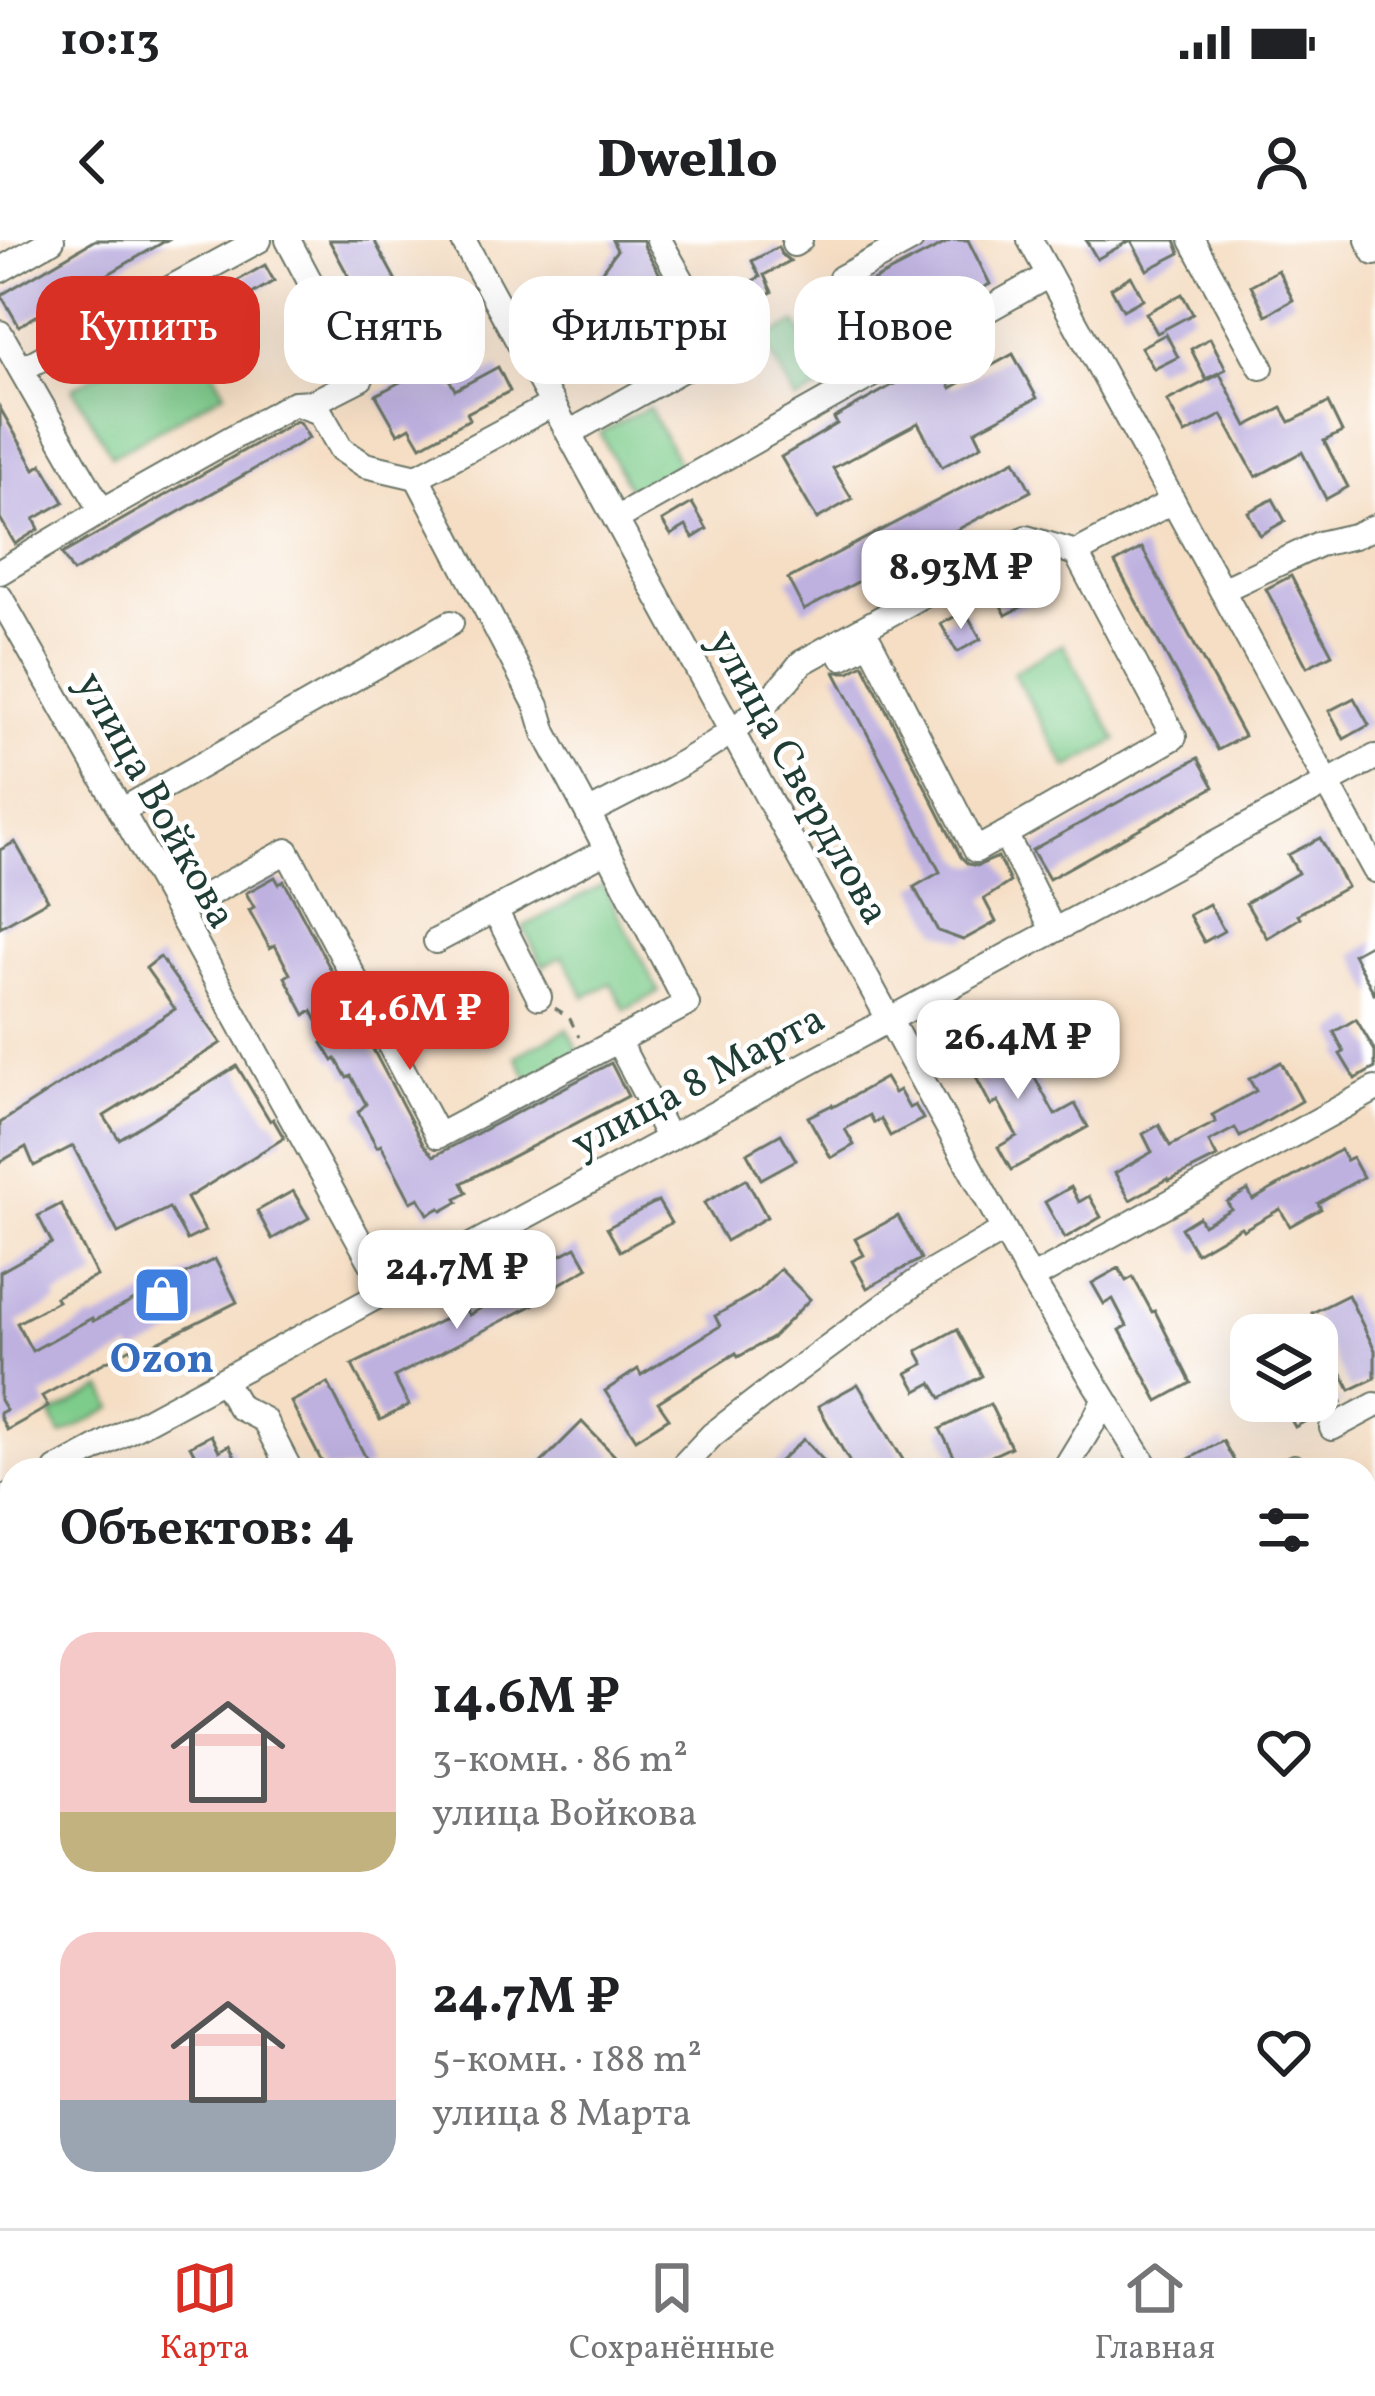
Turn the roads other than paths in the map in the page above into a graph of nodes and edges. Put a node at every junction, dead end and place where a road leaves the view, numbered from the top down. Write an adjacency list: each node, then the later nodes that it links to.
1 (52, 240): 11 (street)
2 (259, 240): 17 (street)
3 (288, 240): 19 (street)
4 (463, 240): 20 (street, улица Свердлова)
5 (659, 240): 21 (street)
6 (911, 240): 13 (street)
7 (1030, 240): 12 (street)
8 (1192, 240): 16 (street)
9 (1368, 240): 10 (street)
10 (1375, 253)
11 (0, 270)
12 (1049, 275): 14 (street); 23 (street)
13 (845, 276)
14 (995, 305)
15 (0, 332): 17 (street)
16 (1261, 367)
17 (22, 369): 24 (street)
18 (856, 384): 25 (street)
19 (295, 403): 22 (street); 24 (street)
20 (553, 404): 21 (street, улица Свердлова); 22 (street)
21 (569, 433): 25 (street, улица Свердлова)
22 (417, 477): 37 (street)
23 (1173, 501): 27 (street); 29 (street)
24 (102, 511): 28 (street)
25 (616, 519): 33 (street, улица Свердлова)
26 (1375, 526): 29 (street)
27 (1076, 553): 32 (street); 38 (street)
28 (0, 572)
29 (1222, 590): 35 (street)
30 (0, 597): 36 (street, улица Войкова)
31 (451, 623): 36 (street)
32 (781, 689): 33 (street); 38 (street)
33 (733, 733): 37 (street); 46 (street, улица Свердлова)
34 (1375, 757): 35 (street, улица 8 Марта)
35 (1327, 782): 40 (street); 43 (street, улица 8 Марта)
36 (121, 811): 42 (street, улица Войкова)
37 (588, 813): 39 (street)
38 (1005, 834): 43 (street)
39 (608, 850): 41 (street); 47 (street)
40 (1375, 870)
41 (495, 910): 44 (street); 45 (street)
42 (178, 911): 47 (street); 52 (street, улица Войкова)
43 (1053, 930): 46 (street, улица 8 Марта)
44 (436, 941)
45 (539, 997)
46 (890, 1019): 49 (street, улица 8 Марта); 50 (street, улица Свердлова)
47 (618, 1041): 49 (street)
48 (1375, 1089): 51 (street)
49 (669, 1139): 52 (street, улица 8 Марта)
50 (1004, 1230): 51 (street, улица Свердлова); 59 (street)
51 (1031, 1279): 54 (street, улица Свердлова)
52 (387, 1291): 53 (street, улица 8 Марта)
53 (224, 1380): 57 (street, улица 8 Марта); 58 (street)
54 (1104, 1400): 60 (street); 61 (street, улица Свердлова)
55 (1375, 1405): 56 (street)
56 (1332, 1428)
57 (78, 1458)
58 (284, 1458)
59 (690, 1458)
60 (1071, 1458)
61 (1140, 1458)

